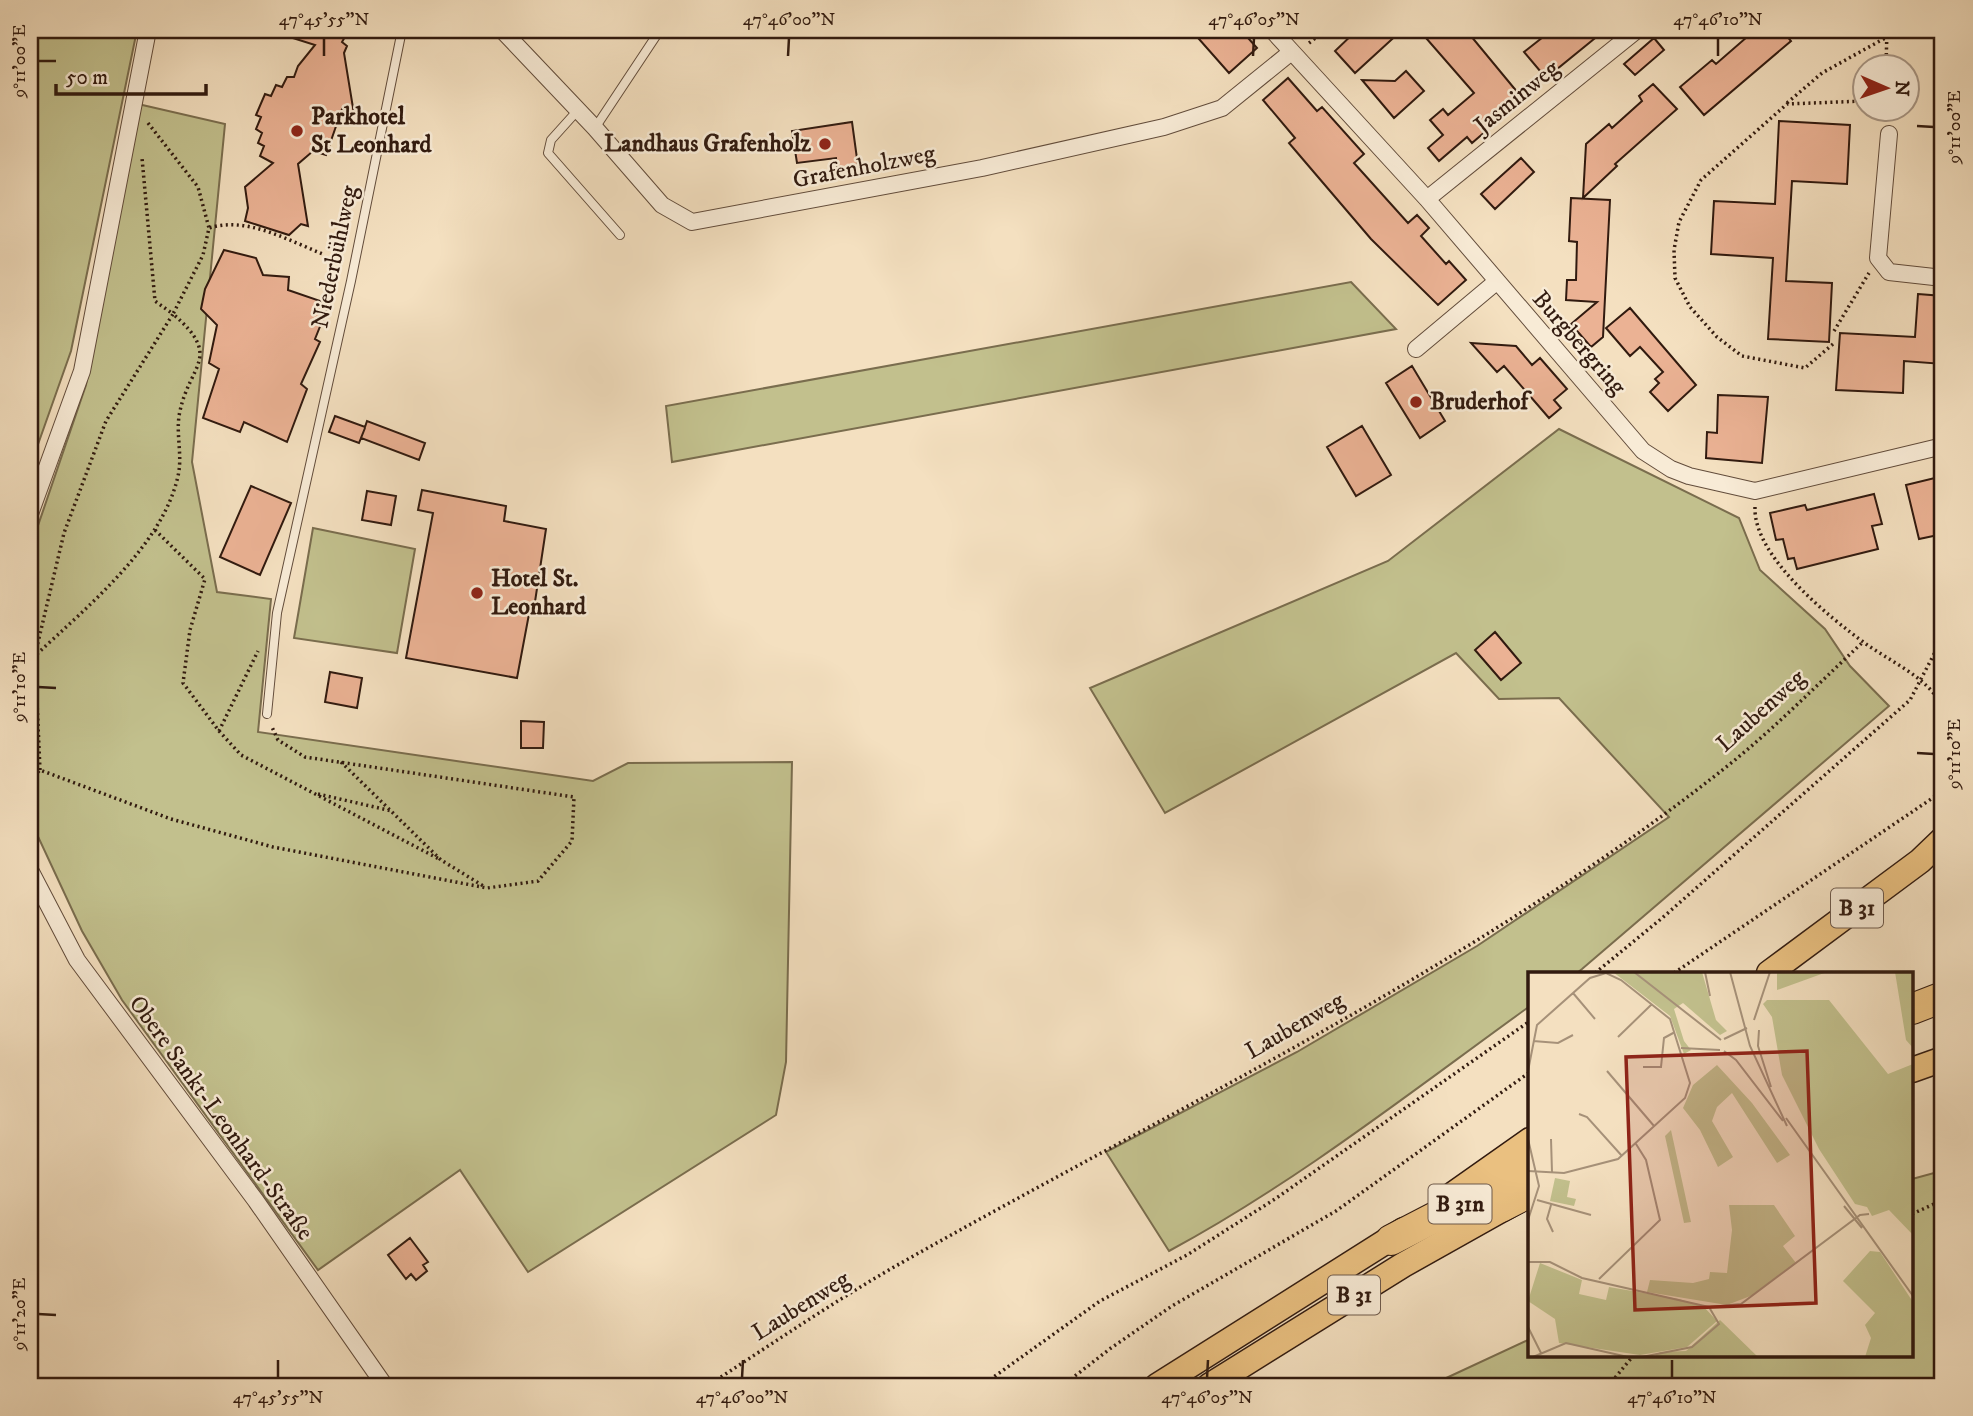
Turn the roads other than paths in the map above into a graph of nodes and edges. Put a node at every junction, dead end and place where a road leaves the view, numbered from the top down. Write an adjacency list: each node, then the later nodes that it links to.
1 (148, 30): 17 (street)
2 (402, 30): 18 (lane, Niederbühlweg)
3 (502, 30): 8 (street, Grafenholzweg)
4 (657, 30): 9 (lane)
5 (1272, 30): 7 (street, Burgbergring)
6 (1637, 30): 11 (street, Jasminweg)
7 (1290, 52): 9 (street, Grafenholzweg); 11 (street, Burgbergring)
8 (578, 110): 9 (street, Grafenholzweg); 12 (lane)
9 (595, 128)
10 (1889, 134): 13 (street)
11 (1427, 199): 14 (street, Burgbergring)
12 (620, 235)
13 (1943, 278)
14 (1496, 282): 15 (street); 16 (street, Burgbergring)
15 (1416, 349)
16 (1943, 446)
17 (30, 514)
18 (267, 714)
19 (1943, 839): 21 (main road, B 31)
20 (30, 870): 31 (street, Obere Sankt-Leonhard-Straße)
21 (1770, 972)
22 (1943, 997): 23 (highway)
23 (1913, 1009)
24 (1943, 1059): 25 (main road)
25 (1913, 1070)
26 (1528, 1141): 30 (main road, B 31)
27 (1528, 1169): 30 (highway, B 31n)
28 (1528, 1195): 29 (highway, B 31n)
29 (1501, 1207): 33 (main road, B 31)
30 (1391, 1240): 32 (main road, B 31)
31 (385, 1386)
32 (1157, 1386)
33 (1209, 1386)

